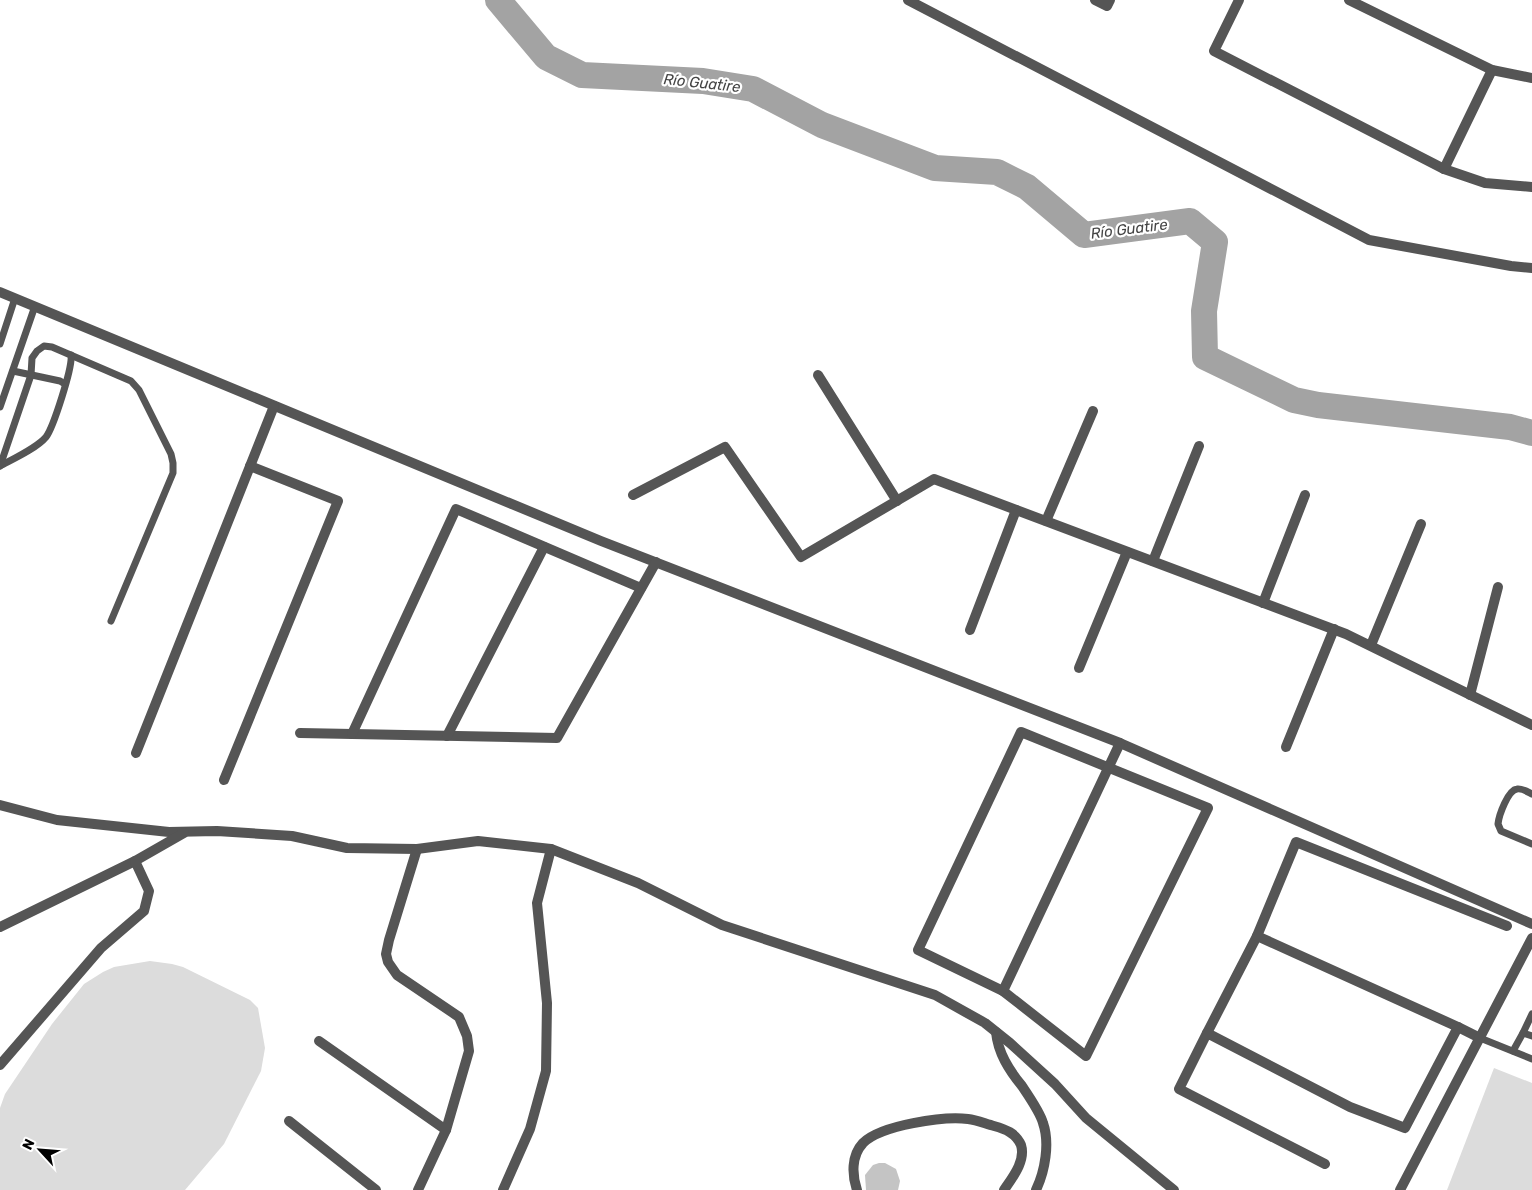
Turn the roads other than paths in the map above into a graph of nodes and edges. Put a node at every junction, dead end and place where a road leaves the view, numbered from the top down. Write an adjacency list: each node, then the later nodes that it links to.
1 (908, 0): 10 (street)
2 (1095, 0): 3 (street)
3 (1110, 0)
4 (1238, 0): 8 (street)
5 (1349, 0): 6 (street)
6 (1492, 70): 7 (street); 8 (street)
7 (1532, 78)
8 (1444, 169): 9 (street)
9 (1532, 187)
10 (1532, 268)
11 (0, 292): 12 (street)
12 (14, 298): 13 (street); 14 (lane)
13 (35, 306): 16 (lane); 20 (street)
14 (0, 344)
15 (71, 355): 17 (lane); 19 (lane); 38 (lane)
16 (13, 371): 17 (lane); 21 (lane)
17 (31, 375): 19 (lane); 19 (lane)
18 (818, 375): 27 (street)
19 (65, 384)
20 (274, 406): 24 (street); 34 (street)
21 (0, 407)
22 (1093, 411): 29 (street)
23 (1199, 446): 33 (street)
24 (250, 466): 50 (street); 52 (street)
25 (633, 495): 27 (street)
26 (1305, 495): 37 (street)
27 (897, 501): 28 (street)
28 (1016, 510): 29 (street); 40 (street)
29 (1046, 521): 32 (street)
30 (1421, 524): 41 (street)
31 (544, 547): 36 (street); 46 (street); 47 (street)
32 (1127, 552): 33 (street); 42 (street)
33 (1153, 561): 37 (street)
34 (656, 562): 36 (street); 48 (street)
35 (1498, 587): 43 (street)
36 (641, 588): 47 (street)
37 (1263, 603): 39 (street)
38 (111, 621)
39 (1334, 629): 41 (street); 49 (street)
40 (970, 630)
41 (1371, 645): 43 (street)
42 (1079, 668)
43 (1470, 695): 44 (street)
44 (1532, 725)
45 (300, 732): 46 (street)
46 (352, 734): 47 (street)
47 (447, 736)
48 (1120, 743): 51 (street); 60 (street)
49 (1286, 747)
50 (136, 753)
51 (1108, 768): 65 (street); 65 (street); 65 (street)
52 (224, 780)
53 (1532, 794): 56 (lane)
54 (0, 806): 55 (street)
55 (187, 832): 57 (street); 59 (street)
56 (1532, 844)
57 (417, 849): 58 (street); 78 (street)
58 (551, 849): 68 (street); 82 (street)
59 (135, 861): 62 (street); 76 (street)
60 (1532, 924)
61 (1507, 926): 63 (street)
62 (0, 927)
63 (1257, 936): 67 (street); 69 (street)
64 (1532, 938): 72 (street)
65 (1004, 991)
66 (1532, 1014): 70 (lane)
67 (1458, 1027): 69 (street); 72 (street)
68 (996, 1032): 85 (street); 86 (street)
69 (1207, 1033): 79 (street)
70 (1523, 1033): 71 (lane); 74 (lane)
71 (1532, 1036)
72 (1480, 1038): 74 (lane); 87 (street)
73 (319, 1041): 78 (street)
74 (1513, 1051): 75 (lane)
75 (1532, 1058)
76 (0, 1065)
77 (289, 1121): 80 (street)
78 (446, 1130): 81 (street)
79 (1325, 1164)
80 (376, 1190)
81 (418, 1190)
82 (502, 1190)
83 (856, 1190): 84 (street)
84 (1004, 1190)
85 (1036, 1190)
86 (1174, 1190)
87 (1400, 1190)

